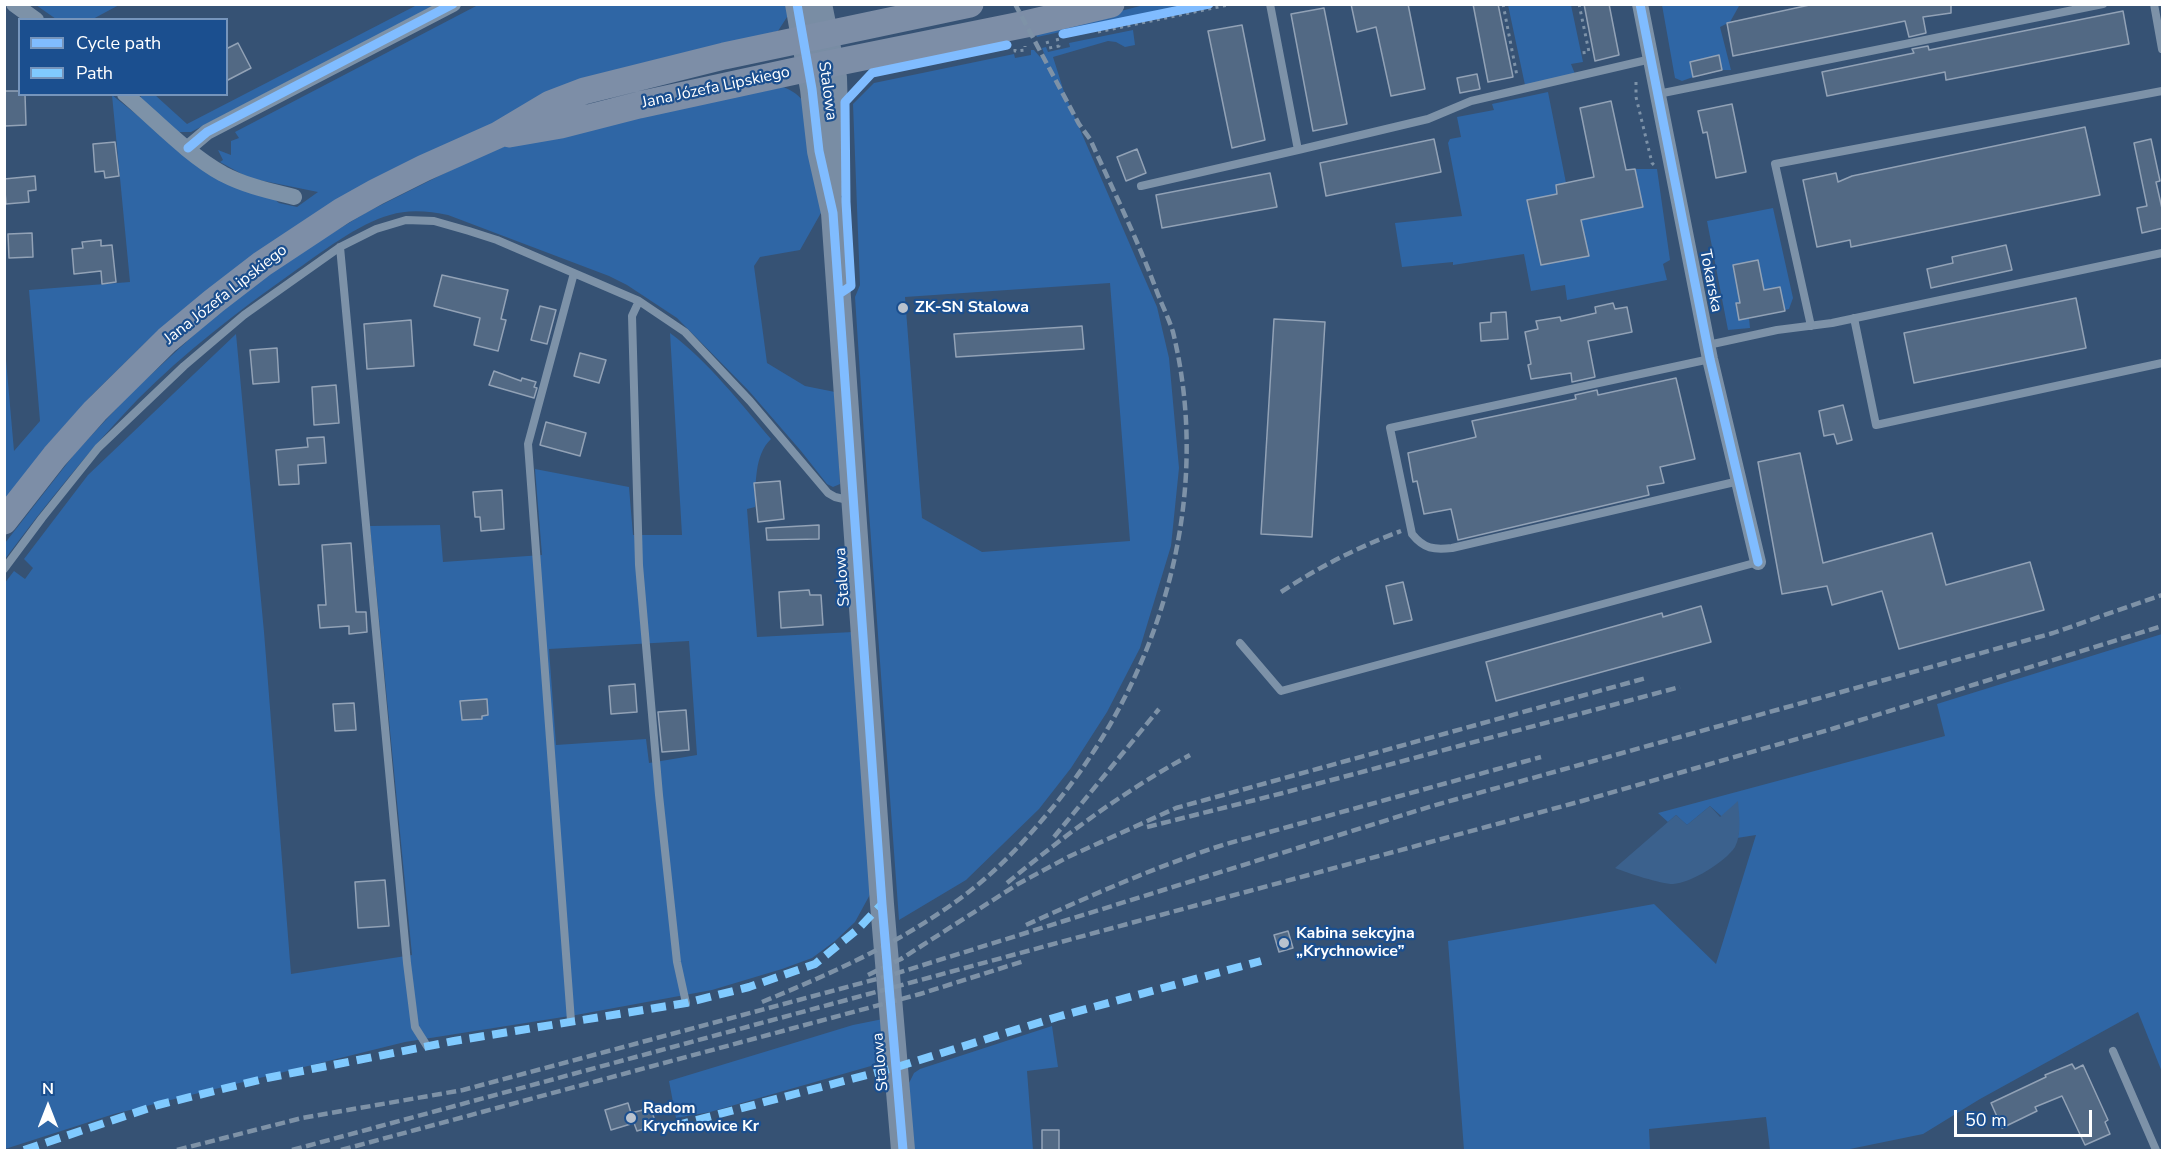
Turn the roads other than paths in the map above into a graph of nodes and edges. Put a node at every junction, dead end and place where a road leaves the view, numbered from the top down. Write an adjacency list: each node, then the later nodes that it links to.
1 (14, 4): 11 (street)
2 (453, 4): 20 (street)
3 (798, 4): 12 (street, Stalowa)
4 (820, 4): 12 (street, Stalowa)
5 (970, 4): 12 (main road, Jana Józefa Lipskiego)
6 (1111, 4): 15 (main road, Jana Józefa Lipskiego)
7 (1270, 4): 21 (lane)
8 (1640, 4): 14 (street, Tokarska)
9 (2103, 4): 17 (lane)
10 (2154, 4): 13 (lane)
11 (33, 18)
12 (815, 38): 15 (street, Stalowa); 19 (main road, Jana Józefa Lipskiego)
13 (2163, 49)
14 (1651, 59): 17 (street, Tokarska); 21 (lane)
15 (821, 66): 19 (main road, Jana Józefa Lipskiego); 33 (street, Stalowa)
16 (2163, 90): 29 (lane)
17 (1658, 94): 30 (street, Tokarska)
18 (127, 96): 20 (street)
19 (498, 135): 34 (main road, Jana Józefa Lipskiego)
20 (188, 148): 23 (street)
21 (1298, 150): 22 (lane)
22 (1141, 186)
23 (294, 197)
24 (340, 247): 26 (lane); 36 (lane); 40 (lane)
25 (2163, 253): 28 (lane)
26 (574, 273): 27 (lane); 39 (lane)
27 (639, 301): 33 (lane); 38 (lane)
28 (1854, 318): 29 (lane); 31 (lane)
29 (1811, 326): 30 (lane)
30 (1709, 352): 32 (street, Tokarska); 32 (lane)
31 (2163, 363)
32 (1739, 481): 35 (street, Tokarska)
33 (853, 501): 42 (street, Stalowa)
34 (4, 521)
35 (1758, 562): 37 (lane)
36 (4, 569)
37 (1240, 643)
38 (686, 1003)
39 (571, 1021)
40 (427, 1046)
41 (2113, 1051): 43 (lane)
42 (903, 1150)
43 (2156, 1150)

